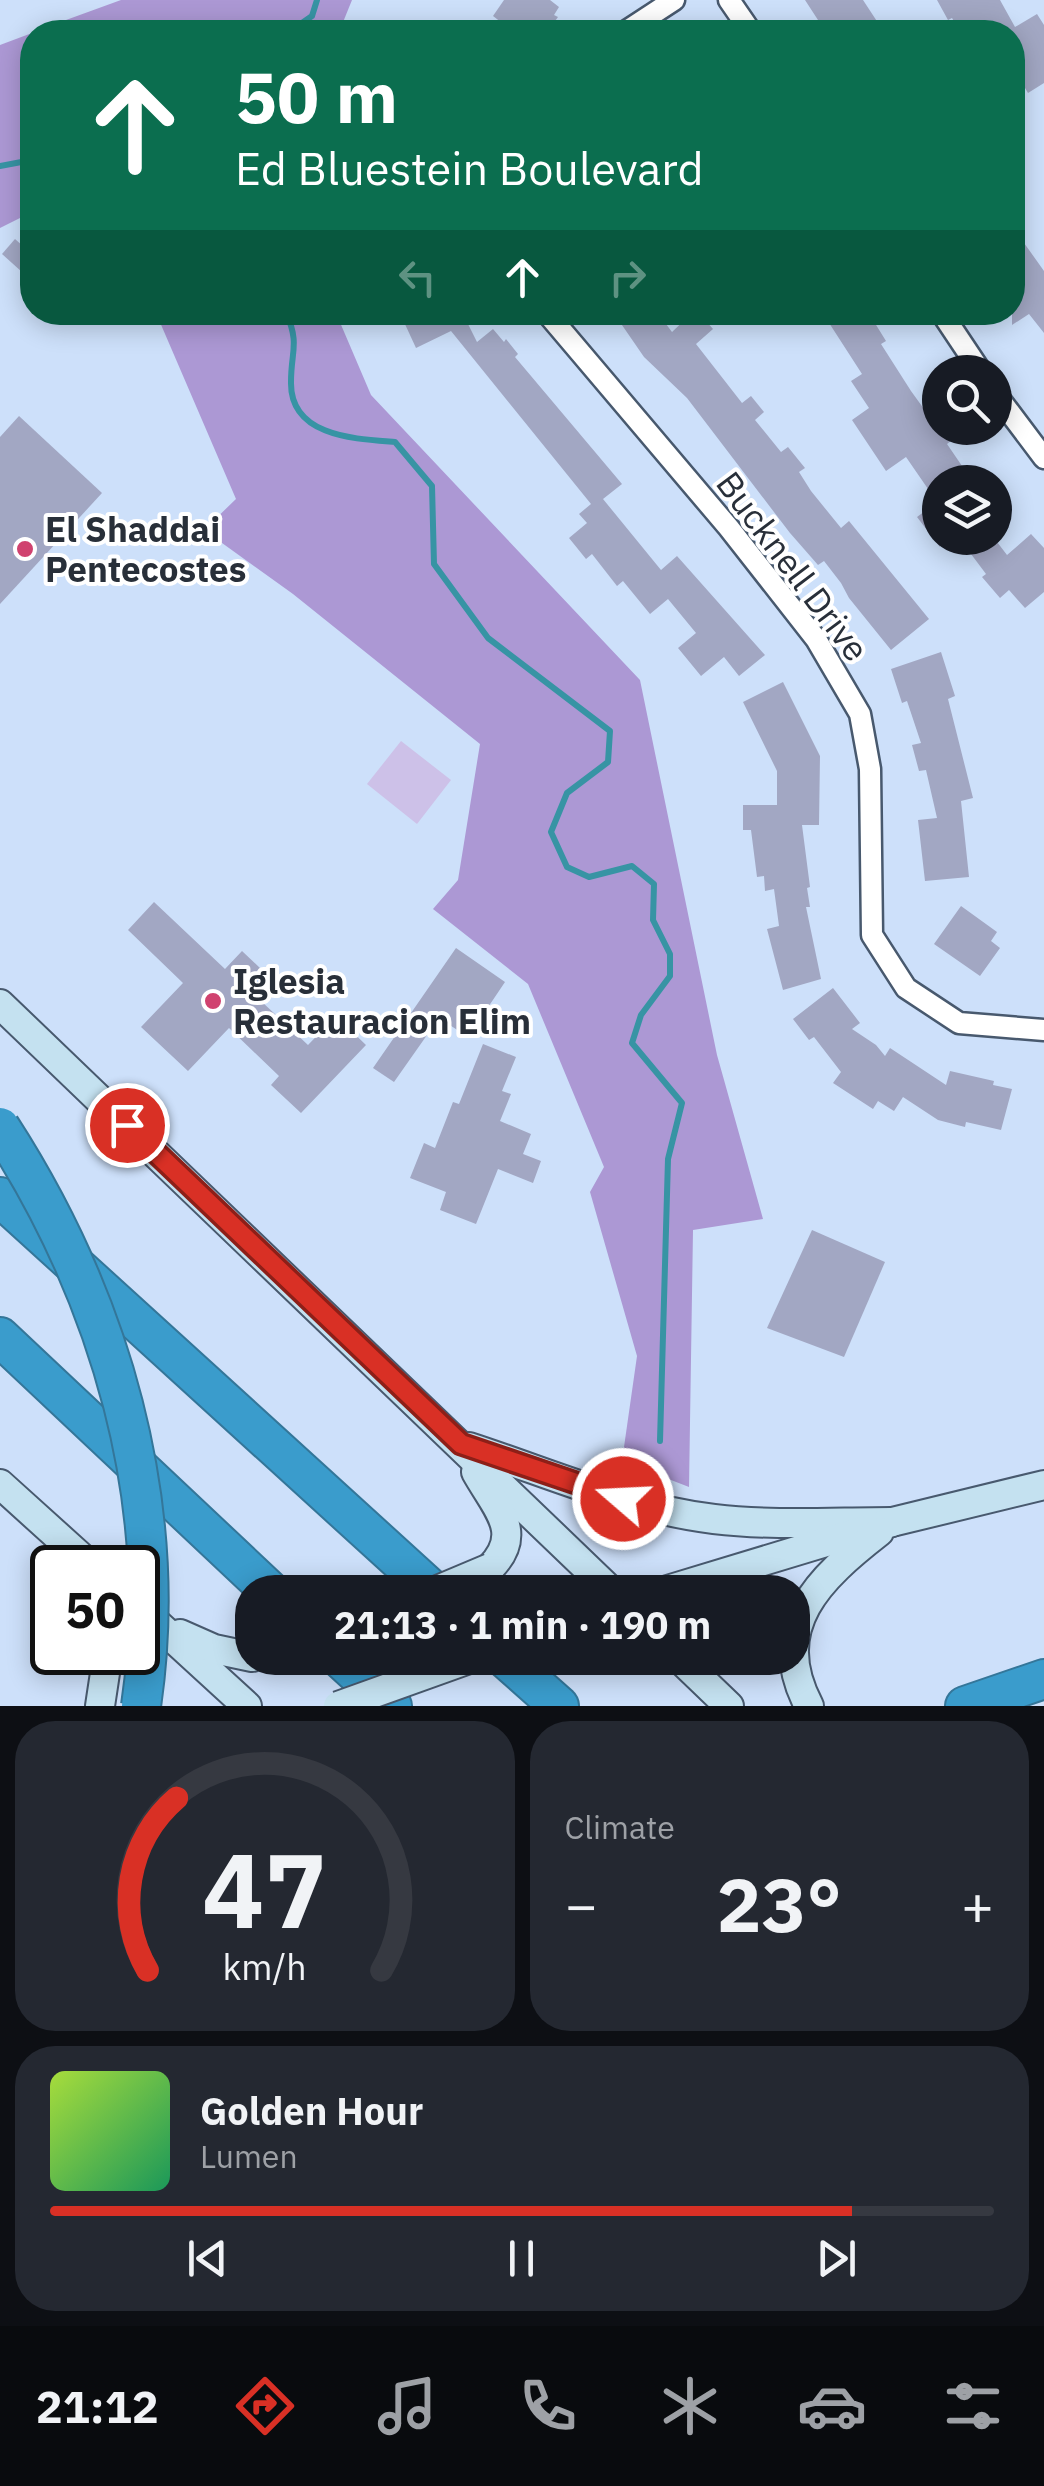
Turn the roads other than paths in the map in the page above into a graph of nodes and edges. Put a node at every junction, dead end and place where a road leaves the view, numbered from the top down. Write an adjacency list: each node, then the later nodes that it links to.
1 (674, 0): 2 (street)
2 (643, 20)
3 (557, 325): 9 (street, Bucknell Drive)
4 (949, 325): 5 (street)
5 (969, 355)
6 (1012, 416): 7 (street)
7 (1044, 458)
8 (0, 1004): 13 (main road)
9 (1044, 1030)
10 (0, 1127): 32 (highway, bridge)
11 (0, 1197): 19 (highway)
12 (0, 1338): 18 (highway)
13 (461, 1444): 16 (main road); 20 (main road, bridge); 21 (main road)
14 (0, 1484): 17 (main road)
15 (1044, 1485): 16 (main road)
16 (892, 1522): 22 (main road); 38 (main road)
17 (67, 1545)
18 (253, 1575)
19 (415, 1575)
20 (474, 1575)
21 (595, 1575)
22 (717, 1575)
23 (161, 1626): 24 (main road); 33 (main road)
24 (235, 1653)
25 (104, 1675): 31 (main road)
26 (358, 1675): 35 (highway)
27 (425, 1675): 34 (main road, bridge)
28 (524, 1675): 36 (highway)
29 (697, 1675): 37 (main road)
30 (1044, 1678): 39 (highway)
31 (100, 1706)
32 (141, 1706)
33 (247, 1706)
34 (338, 1706)
35 (392, 1706)
36 (558, 1706)
37 (729, 1706)
38 (809, 1706)
39 (966, 1706)

